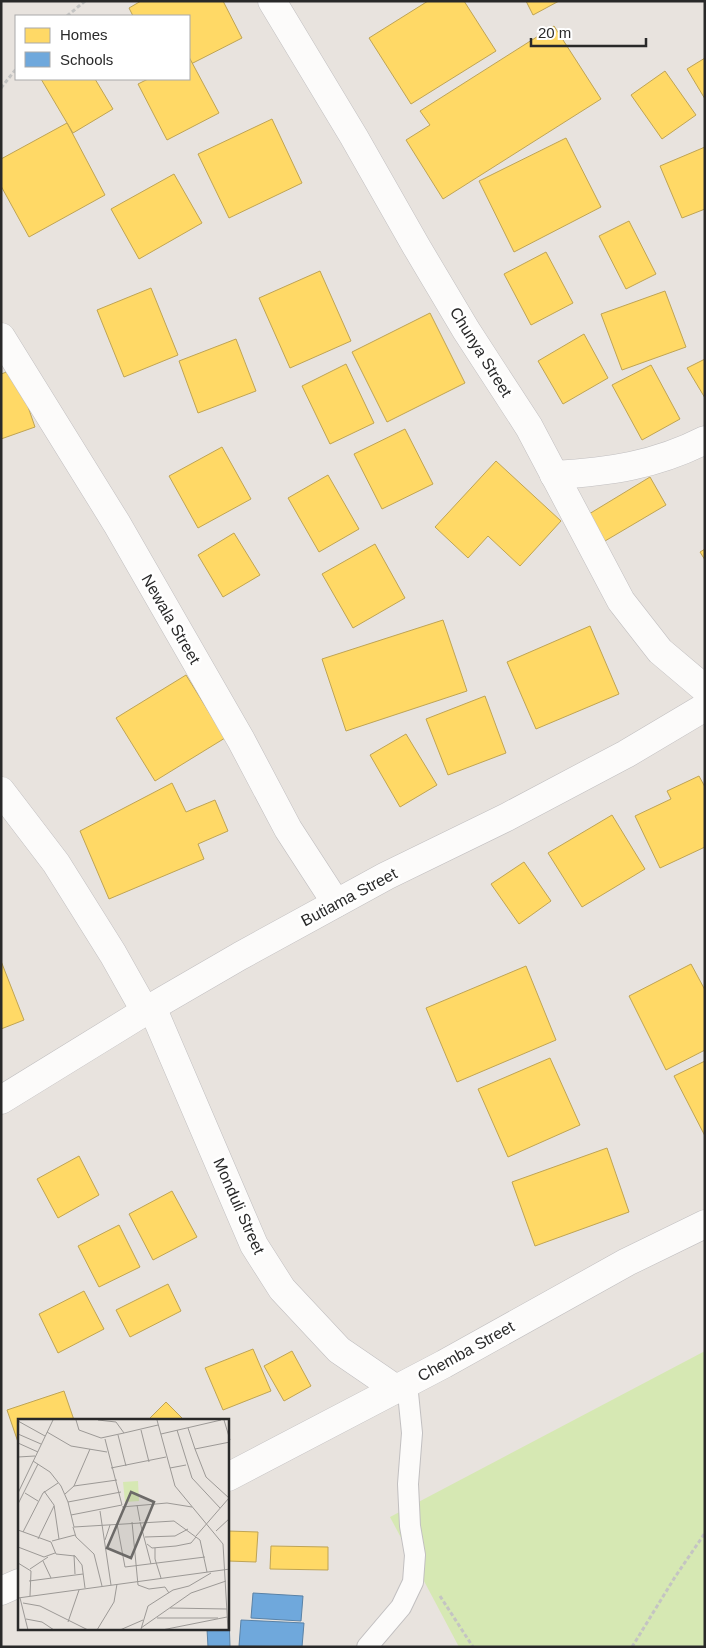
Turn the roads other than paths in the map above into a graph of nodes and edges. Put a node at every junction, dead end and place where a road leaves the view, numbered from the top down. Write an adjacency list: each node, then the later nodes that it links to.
1 (272, 1): 4 (street, Chunya Street)
2 (1, 337): 8 (street, Newala Street)
3 (705, 440): 4 (street)
4 (554, 475): 5 (street, Chunya Street)
5 (705, 689)
6 (705, 707): 8 (street, Butiama Street)
7 (1, 790): 9 (street, Monduli Street)
8 (336, 903): 9 (street, Butiama Street)
9 (148, 1009): 10 (street, Butiama Street); 12 (street, Monduli Street)
10 (1, 1100)
11 (705, 1224): 12 (street, Chemba Street)
12 (401, 1386): 13 (street, Chemba Street); 16 (lane)
13 (229, 1476)
14 (18, 1583): 15 (street)
15 (1, 1591)
16 (367, 1647)

